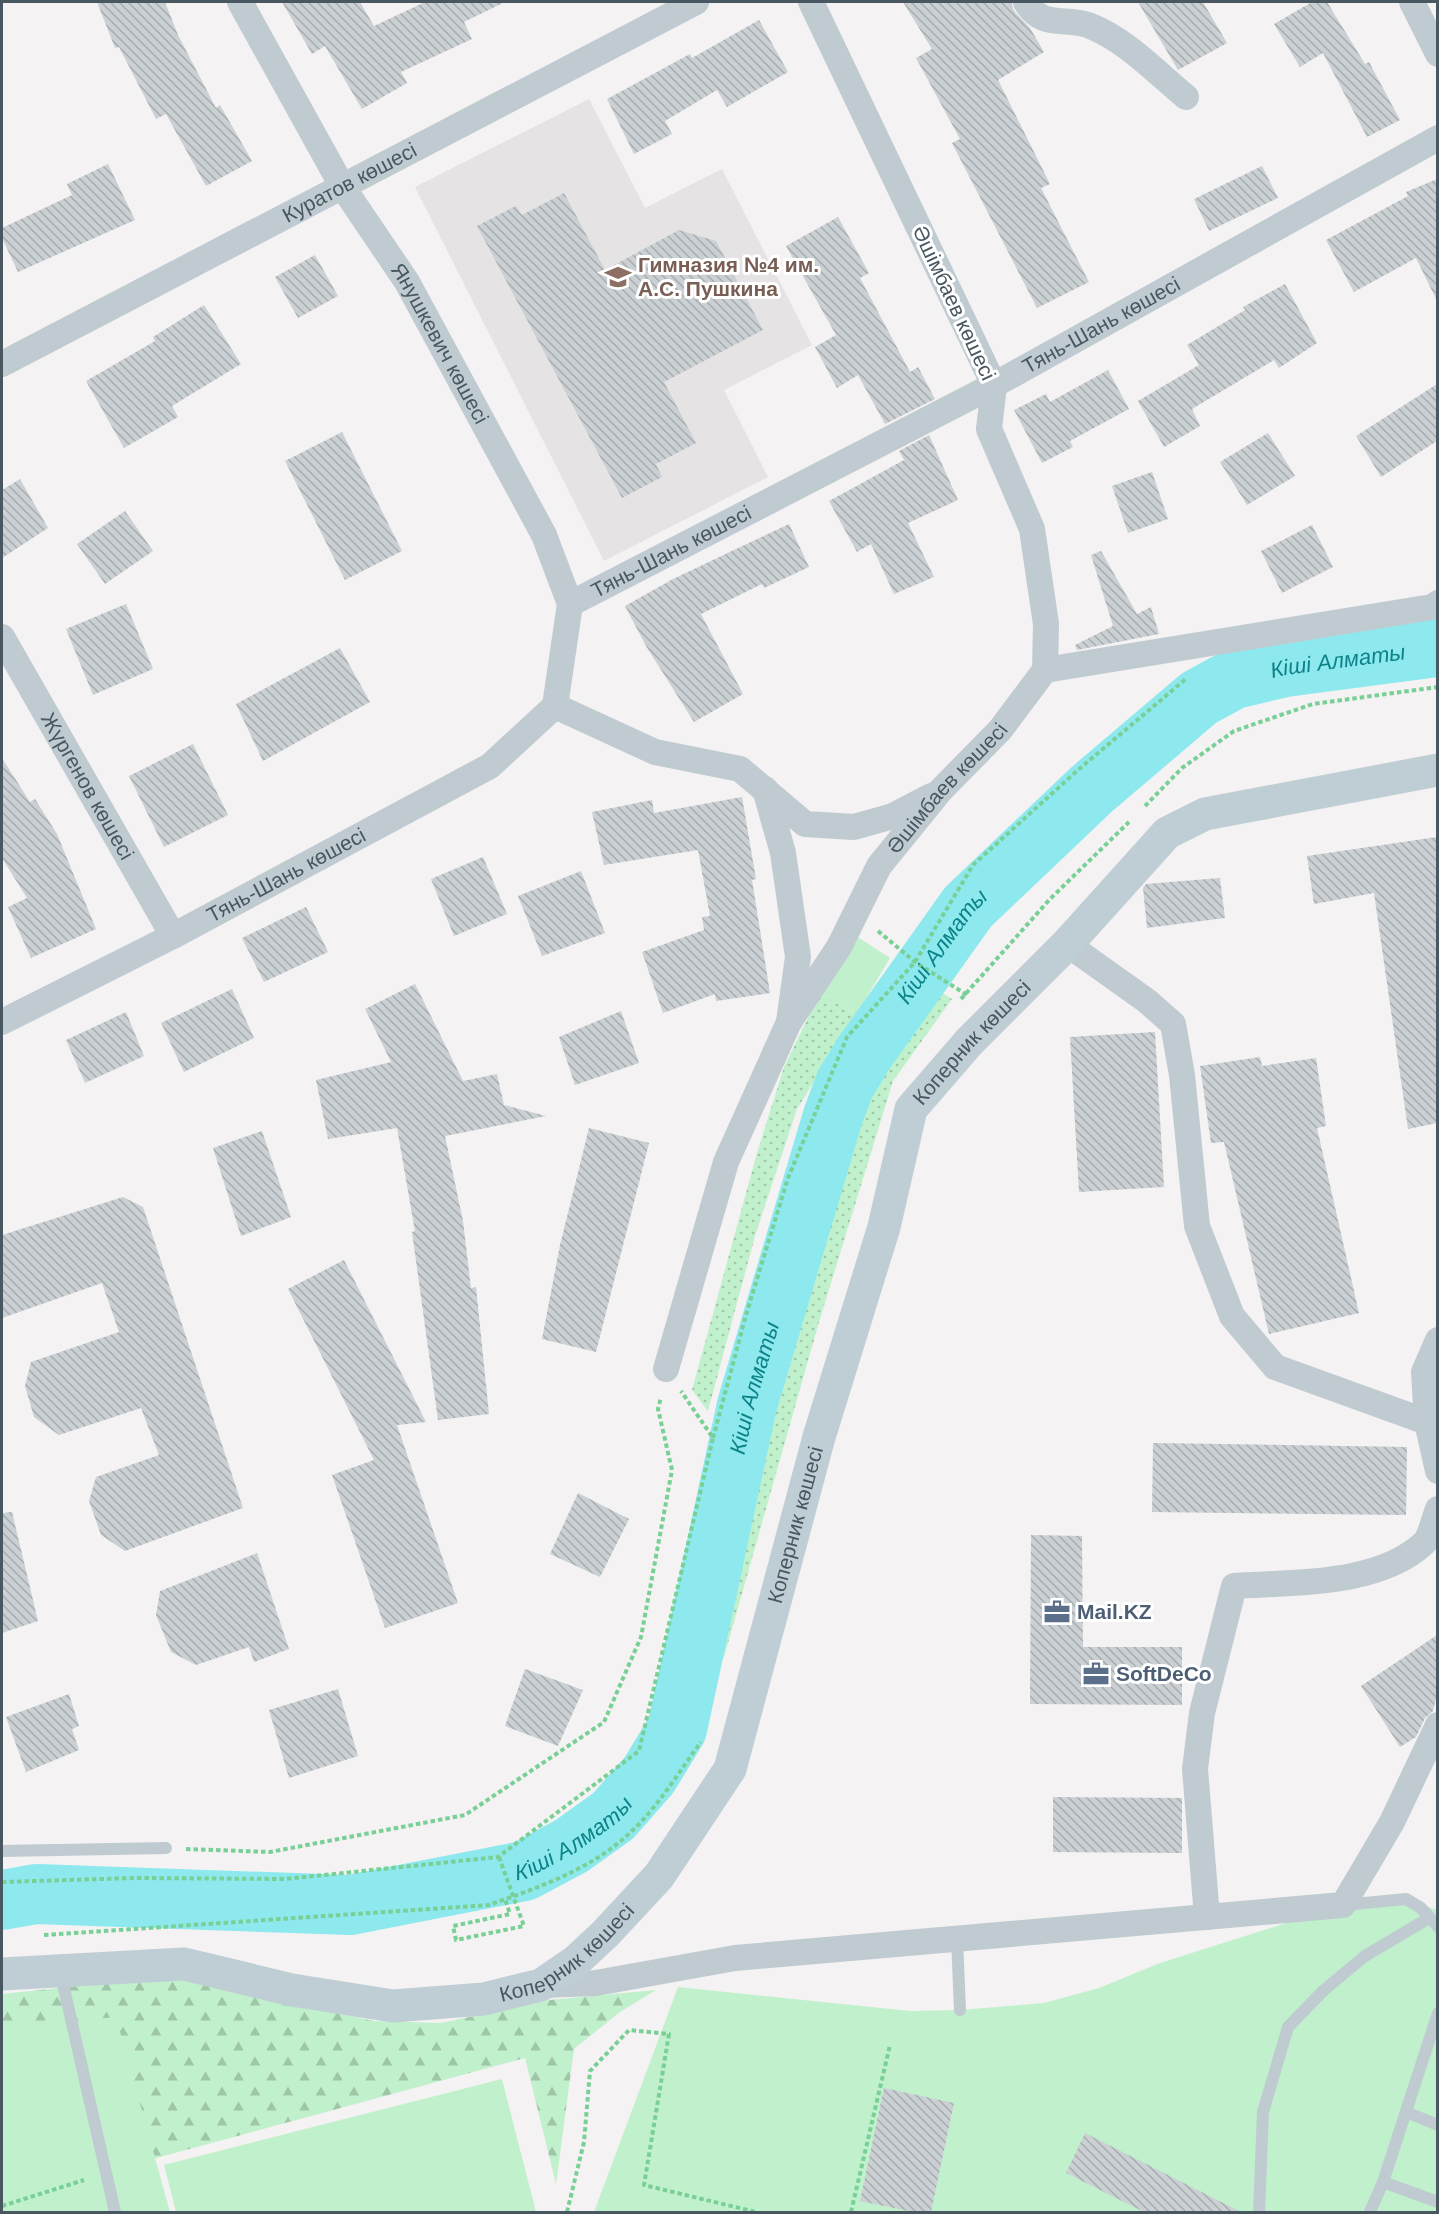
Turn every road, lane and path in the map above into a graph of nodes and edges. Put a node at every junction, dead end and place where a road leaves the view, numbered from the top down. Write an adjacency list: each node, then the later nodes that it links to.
1 (240, 2): 9 (street, Янушкевич көшесі)
2 (696, 2): 9 (street, Куратов көшесі)
3 (811, 2): 11 (street, Әшімбаев көшесі)
4 (1026, 2): 7 (street)
5 (1412, 2): 6 (street)
6 (1437, 54)
7 (1186, 97)
8 (1437, 138): 11 (street, Тянь-Шань көшесі)
9 (342, 186): 10 (street, Куратов көшесі); 13 (street, Янушкевич көшесі)
10 (2, 364)
11 (994, 385): 13 (street, Тянь-Шань көшесі); 15 (street, Әшімбаев көшесі)
12 (1437, 603): 15 (street)
13 (570, 604): 17 (street, Янушкевич көшесі)
14 (2, 637): 22 (street, Жүргенов көшесі)
15 (1045, 670): 20 (street, Әшімбаев көшесі)
16 (1190, 676): 24 (path)
17 (555, 706): 19 (street); 22 (street, Тянь-Шань көшесі)
18 (1437, 770): 23 (street, Коперник көшесі)
19 (765, 789): 20 (street); 27 (street)
20 (940, 791): 21 (street, Әшімбаев көшесі)
21 (855, 911): 24 (path); 27 (street, Әшімбаев көшесі)
22 (173, 936): 26 (street, Тянь-Шань көшесі)
23 (1067, 944): 30 (street); 49 (street, Коперник көшесі)
24 (915, 962): 25 (path); 31 (path)
25 (959, 1003)
26 (2, 1022)
27 (789, 1022): 29 (street)
28 (1437, 1340): 30 (street)
29 (666, 1369): 31 (path); 36 (path)
30 (1427, 1422): 32 (street)
31 (713, 1438): 38 (path)
32 (1437, 1471)
33 (1437, 1509): 43 (street)
34 (1437, 1725): 42 (street)
35 (702, 1740): 40 (path)
36 (166, 1848): 37 (lane)
37 (2, 1851)
38 (499, 1858): 39 (path); 40 (path)
39 (2, 1882)
40 (512, 1896): 41 (path); 41 (path)
41 (505, 1899): 45 (path)
42 (1343, 1905): 43 (street); 44 (lane)
43 (1207, 1917): 46 (street)
44 (1433, 1922): 64 (lane)
45 (37, 1936)
46 (957, 1938): 49 (street); 50 (lane)
47 (60, 1970): 48 (street, Коперник көшесі); 49 (street, Коперник көшесі); 56 (lane)
48 (2, 1974)
49 (541, 1985)
50 (960, 2010)
51 (1437, 2013): 52 (lane)
52 (1433, 2042): 54 (lane)
53 (890, 2045): 63 (path)
54 (1406, 2112): 55 (lane); 57 (lane)
55 (1437, 2124)
56 (105, 2173): 59 (path); 60 (lane)
57 (1383, 2182): 58 (lane); 65 (lane)
58 (1437, 2202)
59 (2, 2206)
60 (115, 2212)
61 (567, 2212): 62 (path)
62 (756, 2212)
63 (851, 2212)
64 (1258, 2212)
65 (1370, 2212)

